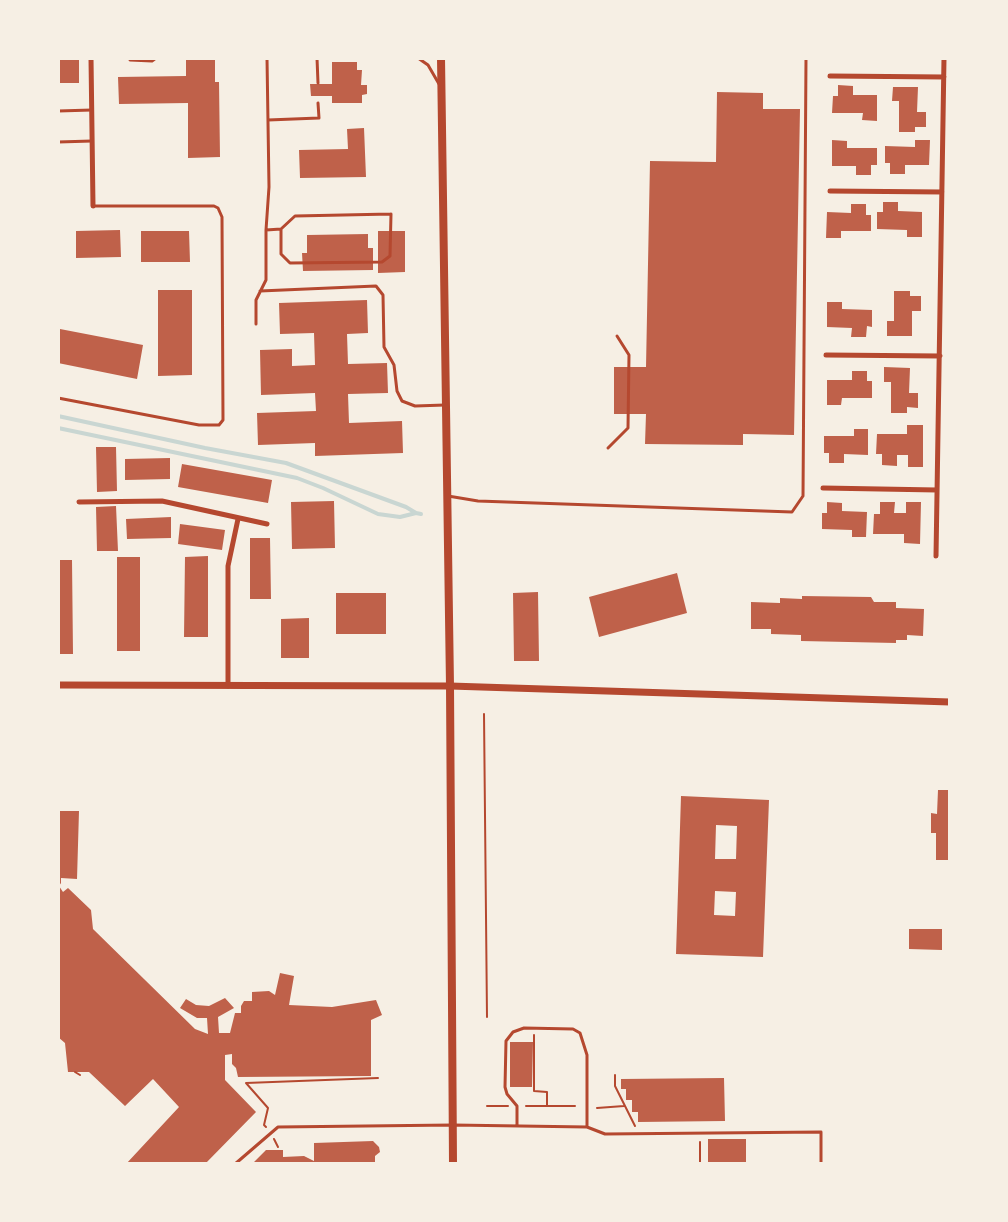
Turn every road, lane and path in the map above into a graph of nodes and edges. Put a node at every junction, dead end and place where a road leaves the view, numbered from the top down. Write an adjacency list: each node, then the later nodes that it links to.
1 (91, 58): 15 (street)
2 (130, 58): 3 (lane)
3 (156, 58)
4 (267, 58): 17 (lane)
5 (317, 58): 12 (lane)
6 (418, 58): 13 (lane)
7 (441, 58): 13 (main road)
8 (806, 58): 35 (lane)
9 (944, 58): 11 (street)
10 (830, 76): 11 (street)
11 (944, 77): 21 (street)
12 (318, 83)
13 (442, 90): 31 (main road)
14 (318, 103): 17 (lane)
15 (92, 110): 16 (lane); 18 (street)
16 (58, 111)
17 (268, 120): 24 (lane)
18 (92, 141): 19 (lane); 22 (street)
19 (58, 142)
20 (830, 191): 21 (street)
21 (942, 192): 29 (street)
22 (93, 206): 30 (lane)
23 (281, 229): 23 (lane); 24 (lane)
24 (266, 230): 25 (lane)
25 (260, 291): 26 (lane); 31 (lane)
26 (256, 324)
27 (617, 336): 32 (lane)
28 (826, 355): 29 (street)
29 (940, 356): 34 (street)
30 (58, 398)
31 (445, 405): 35 (main road)
32 (608, 448)
33 (823, 488): 34 (street)
34 (937, 490): 39 (street)
35 (446, 496): 42 (main road)
36 (79, 502): 37 (street)
37 (238, 519): 38 (street); 41 (street)
38 (267, 524)
39 (936, 556)
40 (58, 685): 41 (street)
41 (228, 686): 42 (street)
42 (450, 686): 43 (street); 57 (main road)
43 (950, 702)
44 (484, 714): 45 (path)
45 (487, 1017)
46 (534, 1035): 53 (path)
47 (75, 1072): 48 (path)
48 (80, 1075)
49 (615, 1075): 55 (path)
50 (378, 1078): 61 (path)
51 (487, 1106): 52 (path)
52 (517, 1106): 53 (path); 58 (lane); 60 (lane)
53 (547, 1106): 54 (path)
54 (575, 1106)
55 (624, 1106): 56 (path); 59 (path)
56 (597, 1108)
57 (453, 1125): 58 (lane); 61 (lane); 65 (main road)
58 (517, 1126): 60 (lane)
59 (645, 1126)
60 (587, 1127): 62 (lane)
61 (270, 1133): 63 (path); 64 (lane)
62 (700, 1134): 66 (path); 67 (lane)
63 (278, 1147)
64 (235, 1164)
65 (453, 1164)
66 (700, 1164)
67 (821, 1164)

